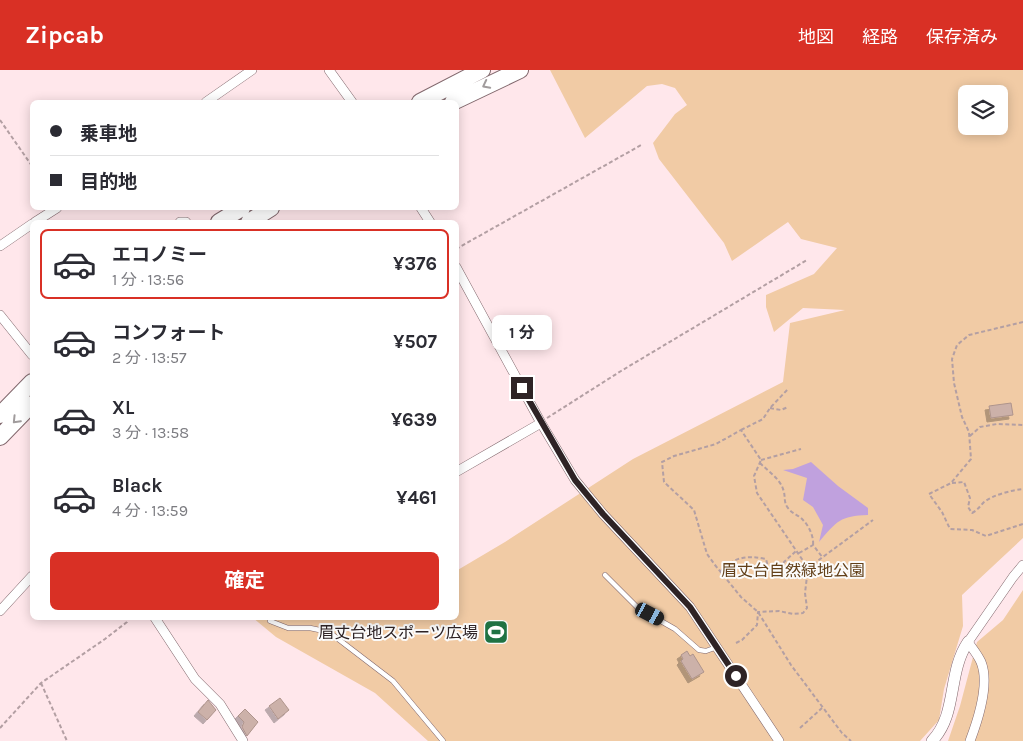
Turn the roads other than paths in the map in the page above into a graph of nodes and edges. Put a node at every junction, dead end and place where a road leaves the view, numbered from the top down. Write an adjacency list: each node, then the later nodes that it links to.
1 (252, 70): 5 (street)
2 (329, 70): 6 (street)
3 (482, 70): 7 (highway)
4 (520, 70): 8 (highway, one-way to 8)
5 (209, 100)
6 (351, 100)
7 (424, 100)
8 (457, 100)
9 (54, 210): 12 (street)
10 (239, 210): 13 (highway)
11 (268, 210): 14 (highway)
12 (39, 220)
13 (222, 220)
14 (252, 220)
15 (30, 226): 16 (street)
16 (0, 246)
17 (459, 272): 23 (street)
18 (0, 315): 19 (street)
19 (30, 352)
20 (30, 384): 22 (highway)
21 (30, 406): 24 (highway, one-way to 24)
22 (0, 415)
23 (541, 422): 25 (street); 33 (street)
24 (0, 437)
25 (459, 470)
26 (1023, 565): 32 (street)
27 (605, 575): 33 (lane)
28 (30, 578): 29 (street)
29 (0, 611)
30 (156, 620): 34 (street)
31 (270, 621): 35 (lane)
32 (968, 642): 37 (street); 38 (street)
33 (717, 647): 36 (street)
34 (243, 741)
35 (444, 741)
36 (779, 741)
37 (932, 741)
38 (970, 741)

